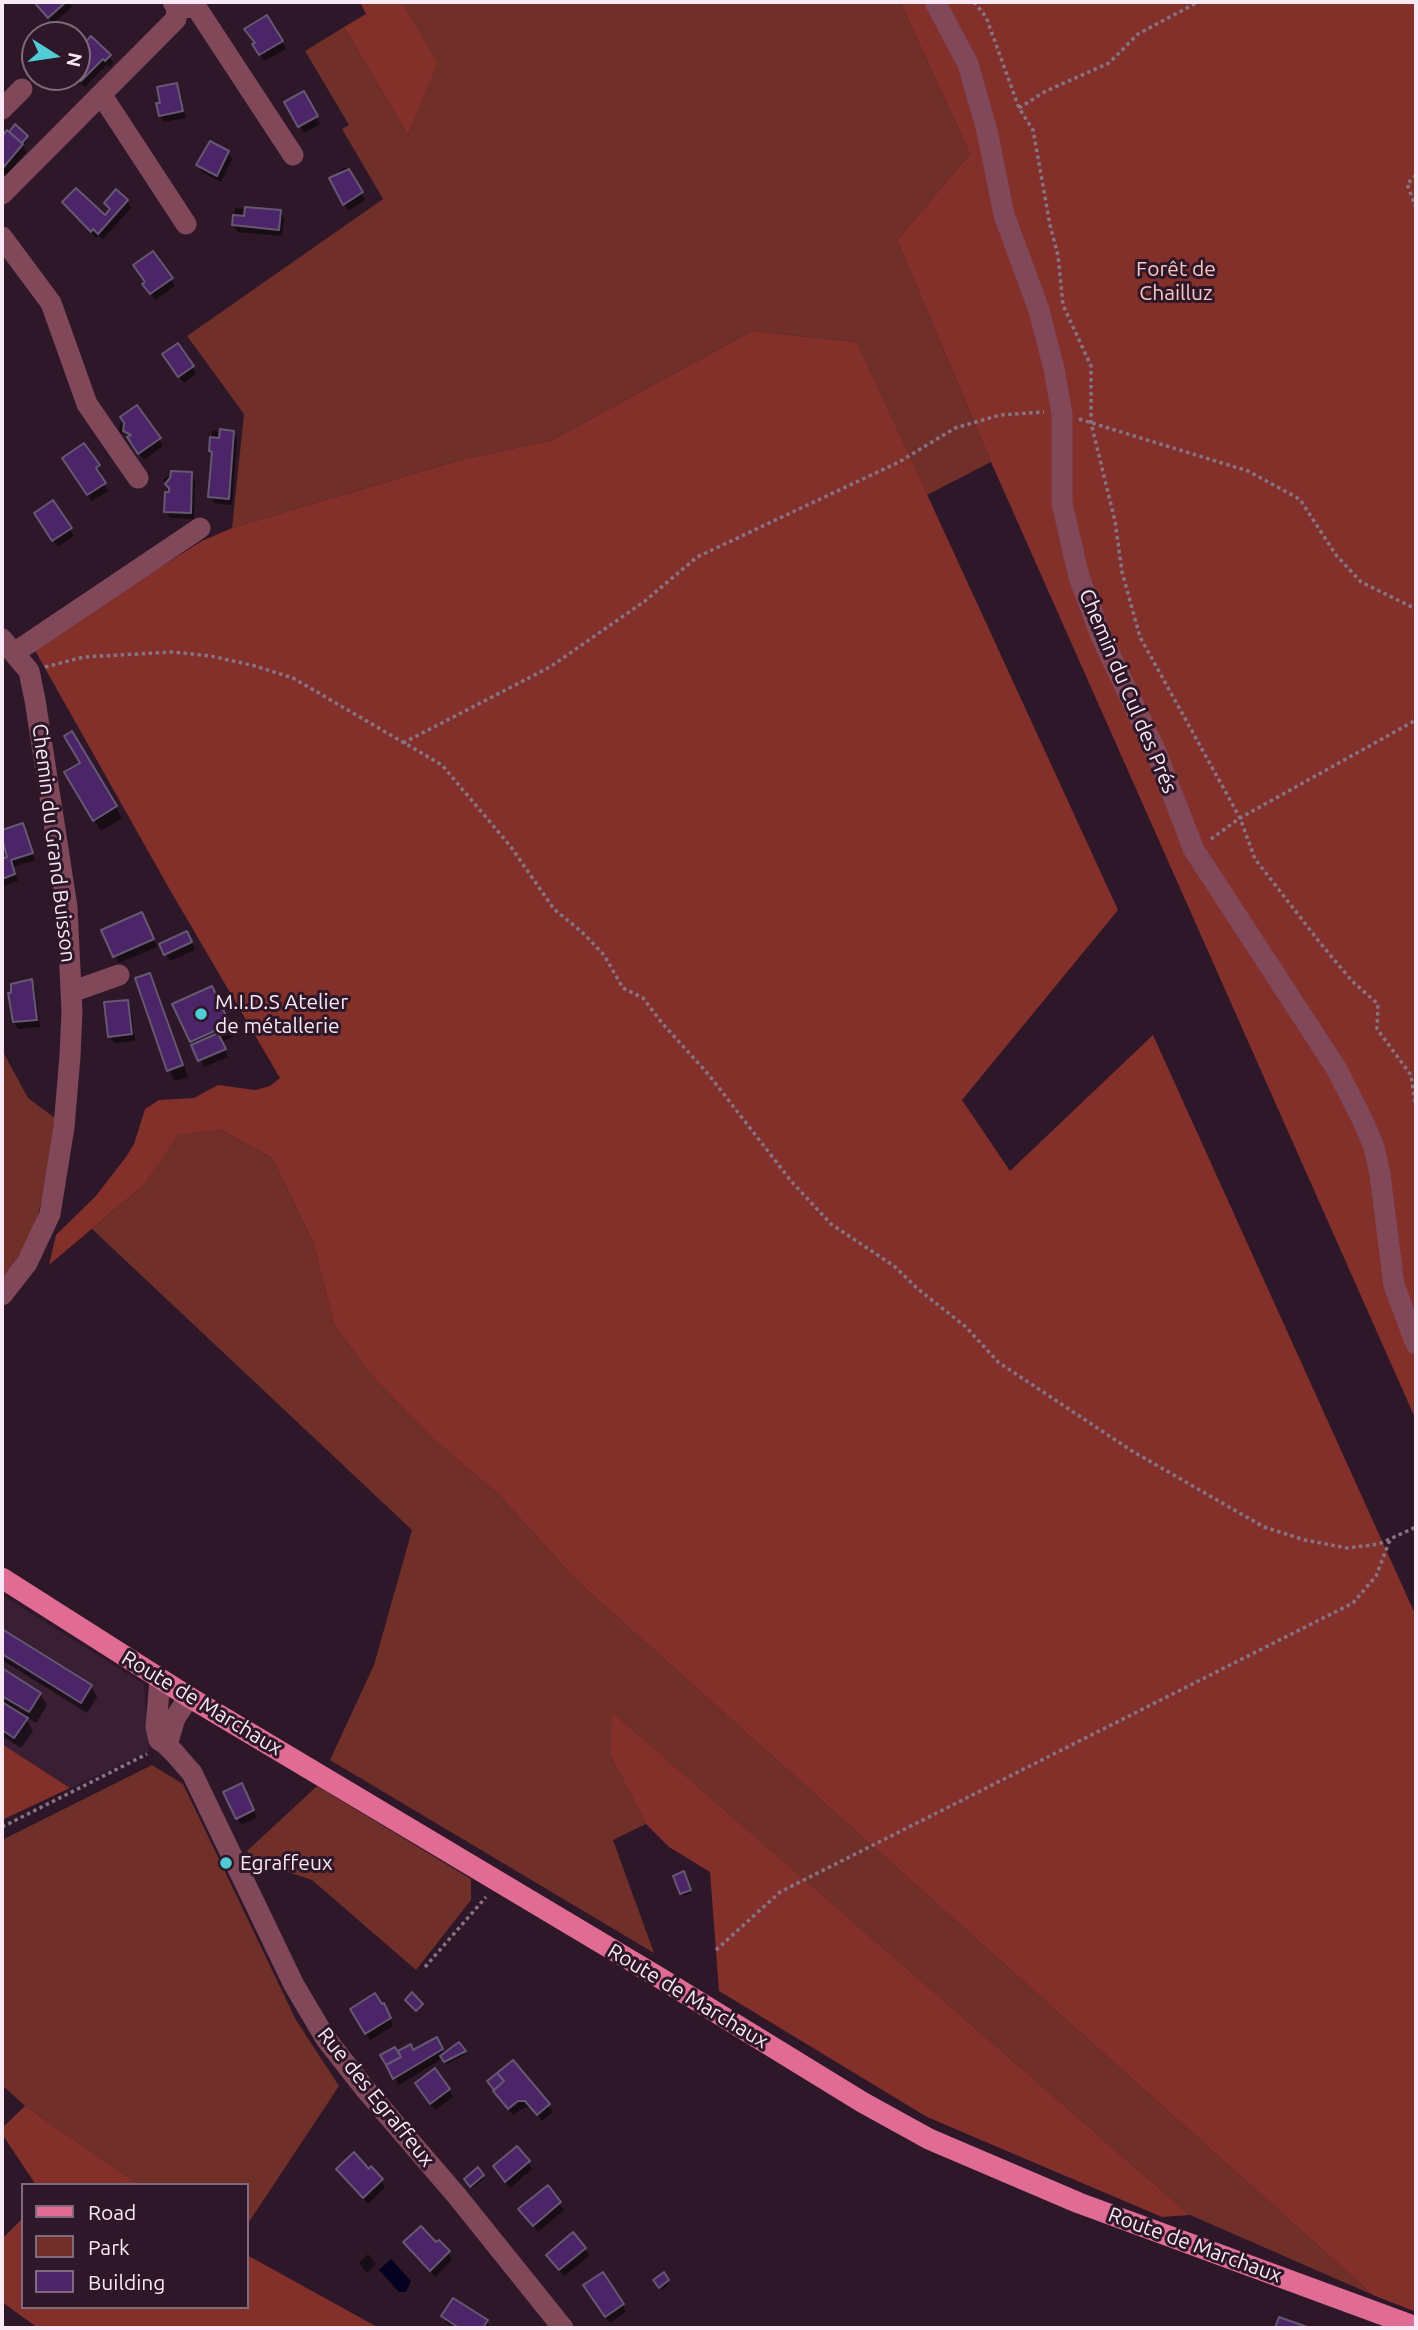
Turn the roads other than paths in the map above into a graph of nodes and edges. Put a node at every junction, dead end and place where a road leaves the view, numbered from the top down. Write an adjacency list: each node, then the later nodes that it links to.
1 (935, 2): 16 (street, Chemin du Cul des Prés)
2 (175, 5): 4 (street); 6 (street)
3 (21, 90): 5 (street)
4 (101, 94): 7 (street); 8 (street)
5 (2, 109)
6 (293, 155)
7 (2, 194)
8 (186, 223)
9 (2, 237): 10 (street)
10 (138, 478)
11 (200, 528): 12 (street)
12 (8, 646): 14 (street, Chemin du Grand Buisson)
13 (119, 975): 14 (street)
14 (71, 992): 15 (street, Chemin du Grand Buisson)
15 (2, 1295)
16 (1416, 1344)
17 (2, 1578): 18 (main road, Route de Marchaux)
18 (160, 1679): 19 (main road, Route de Marchaux); 20 (street)
19 (190, 1697): 20 (street); 21 (main road, Route de Marchaux)
20 (167, 1745): 22 (street, Rue des Egraffeux)
21 (1416, 2327)
22 (563, 2328)

